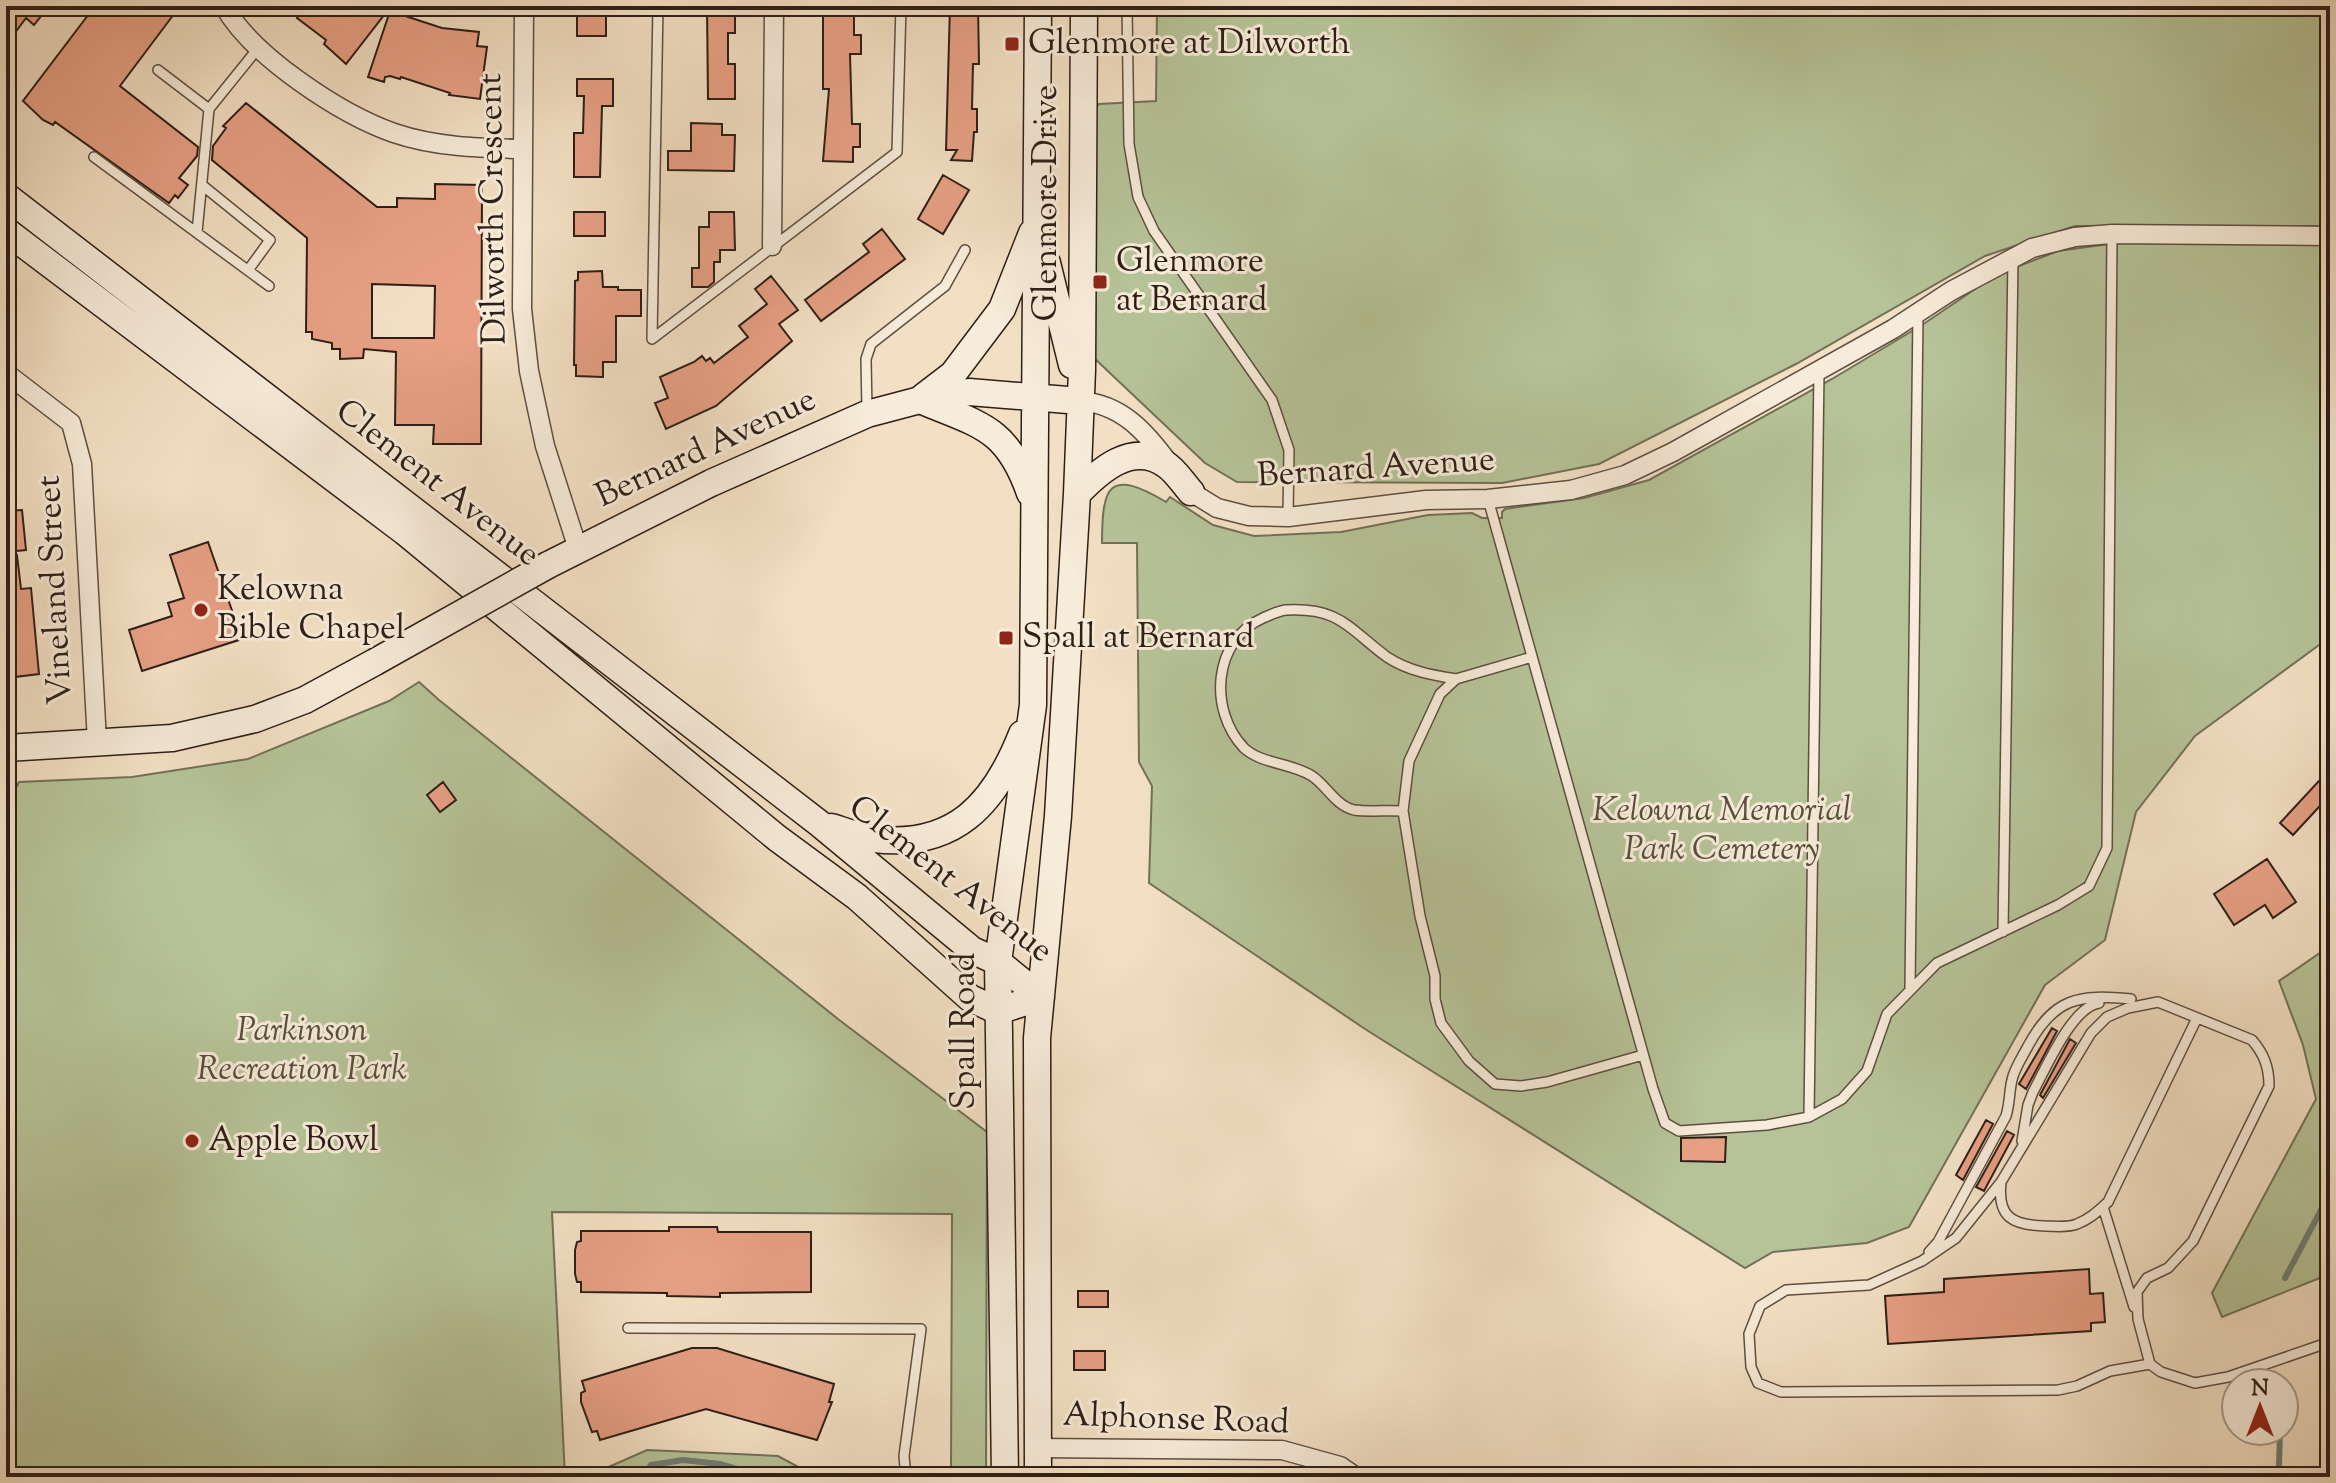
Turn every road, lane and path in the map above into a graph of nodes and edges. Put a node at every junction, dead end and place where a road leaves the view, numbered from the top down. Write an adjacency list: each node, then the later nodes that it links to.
1 (224, 6): 11 (street)
2 (451, 6): 10 (lane)
3 (524, 6): 14 (street, Dilworth Crescent)
4 (658, 6): 23 (lane)
5 (774, 6): 23 (street)
6 (901, 6): 23 (lane)
7 (1038, 6): 18 (main road, Glenmore Drive)
8 (1084, 6): 33 (main road, Glenmore Drive)
9 (1127, 6): 39 (lane)
10 (471, 8)
11 (259, 47): 13 (lane); 14 (street)
12 (158, 70): 13 (lane)
13 (209, 109): 16 (lane)
14 (522, 149): 40 (street, Dilworth Crescent)
15 (94, 157): 20 (lane)
16 (202, 185): 20 (lane); 26 (lane)
17 (6, 196): 47 (main road, Clement Avenue)
18 (1037, 220): 31 (main road, Glenmore Drive); 32 (main road); 33 (main road)
19 (6, 231): 54 (main road, Clement Avenue)
20 (197, 232): 26 (lane)
21 (2112, 234): 22 (street, Bernard Avenue); 25 (street, Bernard Avenue); 48 (lane)
22 (2330, 236)
23 (772, 246)
24 (965, 250): 34 (lane)
25 (2013, 257): 28 (street, Bernard Avenue); 48 (lane)
26 (249, 269): 27 (lane)
27 (269, 286)
28 (1918, 313): 29 (street, Bernard Avenue); 50 (lane)
29 (1819, 371): 37 (street, Bernard Avenue); 57 (lane)
30 (6, 373): 44 (street, Vineland Street)
31 (1036, 396): 32 (main road, Bernard Avenue); 33 (main road, Bernard Avenue); 38 (main road, Spall Road)
32 (920, 400): 34 (main road, Bernard Avenue); 38 (main road)
33 (1080, 401): 35 (street, Bernard Avenue); 36 (main road, Spall Road)
34 (867, 414): 40 (main road, Bernard Avenue)
35 (1191, 492): 36 (main road); 39 (street, Bernard Avenue)
36 (1077, 494): 51 (main road, Spall Road)
37 (1488, 499): 39 (street, Bernard Avenue); 41 (lane)
38 (1035, 507): 43 (main road, Spall Road)
39 (1288, 517)
40 (578, 549): 44 (main road, Bernard Avenue, bridge)
41 (1532, 657): 42 (lane); 56 (lane)
42 (1456, 679): 46 (lane); 46 (lane)
43 (1033, 705): 47 (main road); 49 (main road, Spall Road)
44 (97, 742): 45 (main road, Bernard Avenue)
45 (6, 748)
46 (1403, 811): 56 (lane)
47 (820, 824): 49 (main road, Clement Avenue)
48 (2003, 932): 50 (lane)
49 (998, 962): 51 (main road, Clement Avenue); 54 (main road, Spall Road)
50 (1910, 988): 57 (lane)
51 (1041, 997): 54 (main road, Clement Avenue); 66 (main road, Spall Road)
52 (2131, 999): 53 (lane); 58 (lane); 61 (lane)
53 (2158, 1002): 55 (lane); 58 (lane)
54 (998, 1011): 68 (main road, Spall Road)
55 (2197, 1018): 60 (lane); 62 (lane)
56 (1643, 1055): 57 (lane)
57 (1809, 1117)
58 (2022, 1144): 59 (lane)
59 (2001, 1182): 60 (lane); 61 (lane)
60 (2103, 1207): 62 (lane)
61 (1922, 1261): 65 (lane)
62 (2138, 1319): 65 (lane)
63 (628, 1328): 67 (lane)
64 (2330, 1342): 65 (lane)
65 (2150, 1364)
66 (1038, 1448): 69 (main road, Spall Road); 70 (street, Alphonse Road)
67 (906, 1477)
68 (1005, 1477)
69 (1038, 1477)
70 (1356, 1477)

